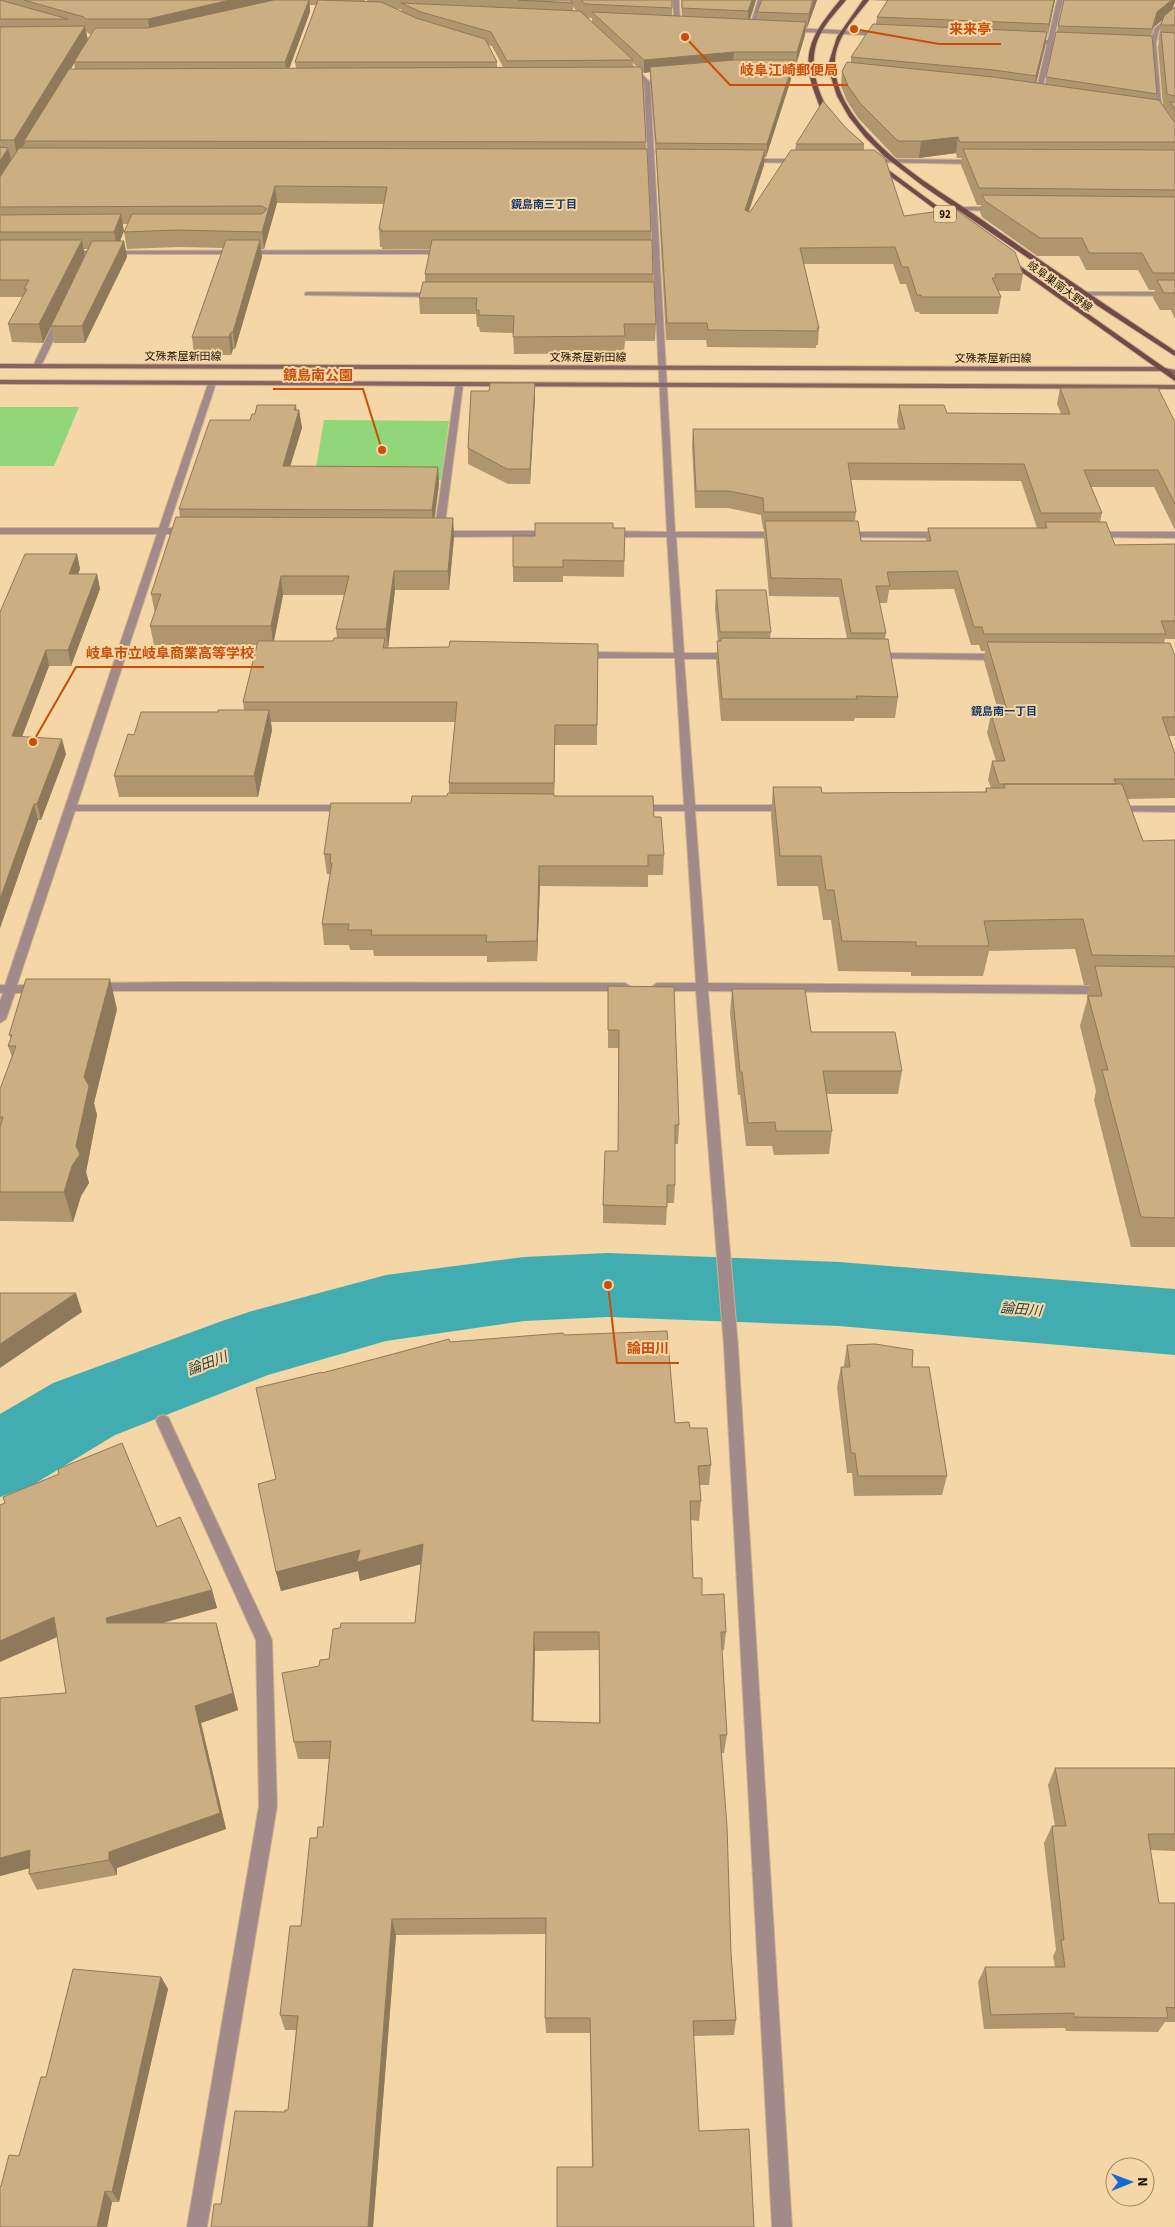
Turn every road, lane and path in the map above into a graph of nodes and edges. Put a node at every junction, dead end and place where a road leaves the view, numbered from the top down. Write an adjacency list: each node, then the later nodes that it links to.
1 (676, 0): 8 (street)
2 (762, 0): 11 (street)
3 (844, 0): 14 (main road)
4 (866, 0): 15 (main road, 岐阜巣南大野線 / 92)
5 (1060, 0): 18 (street)
6 (1175, 14): 21 (street)
7 (668, 24): 8 (street)
8 (677, 25): 9 (street)
9 (687, 25)
10 (742, 28): 11 (street)
11 (752, 28): 12 (street)
12 (761, 29)
13 (780, 30): 14 (street)
14 (818, 31): 15 (street); 25 (main road)
15 (842, 32): 16 (street); 26 (main road, 岐阜巣南大野線 / 92)
16 (892, 35)
17 (1021, 41): 18 (street)
18 (1051, 42): 19 (street); 32 (street)
19 (1079, 44)
20 (1161, 44): 21 (street)
21 (1154, 45): 22 (street); 34 (street)
22 (1144, 47)
23 (626, 61): 29 (street)
24 (773, 69): 25 (street)
25 (811, 69): 36 (main road)
26 (833, 74): 27 (street); 45 (main road, 岐阜巣南大野線 / 92)
27 (843, 75)
28 (652, 76): 29 (street)
29 (643, 77): 30 (street); 40 (street)
30 (631, 78)
31 (1029, 94): 32 (street)
32 (1038, 95): 33 (street)
33 (1048, 96)
34 (1156, 113): 35 (street); 37 (street)
35 (1167, 114)
36 (838, 128)
37 (1175, 140)
38 (864, 158): 44 (main road, 92)
39 (643, 160): 40 (street)
40 (653, 160): 41 (street); 53 (street)
41 (662, 160)
42 (739, 161): 43 (street)
43 (806, 161)
44 (873, 161): 45 (street); 49 (main road, 92)
45 (895, 162): 46 (street); 47 (main road, 岐阜巣南大野線 / 92)
46 (982, 162)
47 (962, 209): 48 (street); 61 (main road, 岐阜巣南大野線 / 92)
48 (1010, 209)
49 (958, 224)
50 (124, 244): 56 (street)
51 (458, 252): 56 (street)
52 (647, 252): 53 (street)
53 (657, 252): 64 (street)
54 (55, 253): 55 (street)
55 (92, 253): 56 (street); 58 (street)
56 (120, 253)
57 (1005, 258): 70 (main road, 岐阜巣南大野線)
58 (88, 262)
59 (307, 294): 60 (street)
60 (444, 294)
61 (1083, 294): 62 (street); 66 (main road, 岐阜巣南大野線 / 92)
62 (1175, 294)
63 (649, 295): 64 (street)
64 (659, 295): 69 (street)
65 (62, 314): 68 (street)
66 (1175, 354)
67 (0, 366): 68 (main road, 文殊茶屋新田線)
68 (37, 366): 69 (main road, 文殊茶屋新田線)
69 (663, 368): 70 (main road, 文殊茶屋新田線); 75 (street)
70 (1160, 369): 71 (main road, 文殊茶屋新田線); 72 (main road, 岐阜巣南大野線)
71 (1175, 372)
72 (1175, 379)
73 (0, 382): 74 (main road)
74 (212, 383): 76 (main road); 79 (street)
75 (664, 384): 76 (main road); 77 (main road); 85 (street)
76 (459, 385): 82 (street)
77 (1175, 387)
78 (0, 531): 79 (street)
79 (163, 531): 80 (street); 91 (street)
80 (193, 532)
81 (429, 534): 82 (street)
82 (439, 534): 83 (street)
83 (565, 534)
84 (594, 534): 85 (street)
85 (671, 534): 86 (street); 94 (street)
86 (790, 535)
87 (839, 535): 88 (street)
88 (948, 535)
89 (1086, 535): 90 (street)
90 (1175, 536)
91 (123, 652): 92 (street); 98 (street)
92 (282, 653)
93 (570, 655): 94 (street)
94 (679, 656): 95 (street); 101 (street)
95 (739, 656)
96 (868, 656): 97 (street)
97 (1006, 657)
98 (71, 808): 99 (street); 108 (street)
99 (360, 808)
100 (630, 808): 101 (street)
101 (689, 808): 102 (street); 105 (street)
102 (798, 808)
103 (1106, 809): 104 (street)
104 (1175, 809)
105 (702, 987): 107 (street); 109 (street); 113 (street)
106 (50, 988): 108 (street)
107 (79, 988)
108 (5, 989): 110 (street)
109 (1116, 991)
110 (0, 1019)
111 (163, 1421): 112 (street)
112 (197, 2227)
113 (782, 2227)

